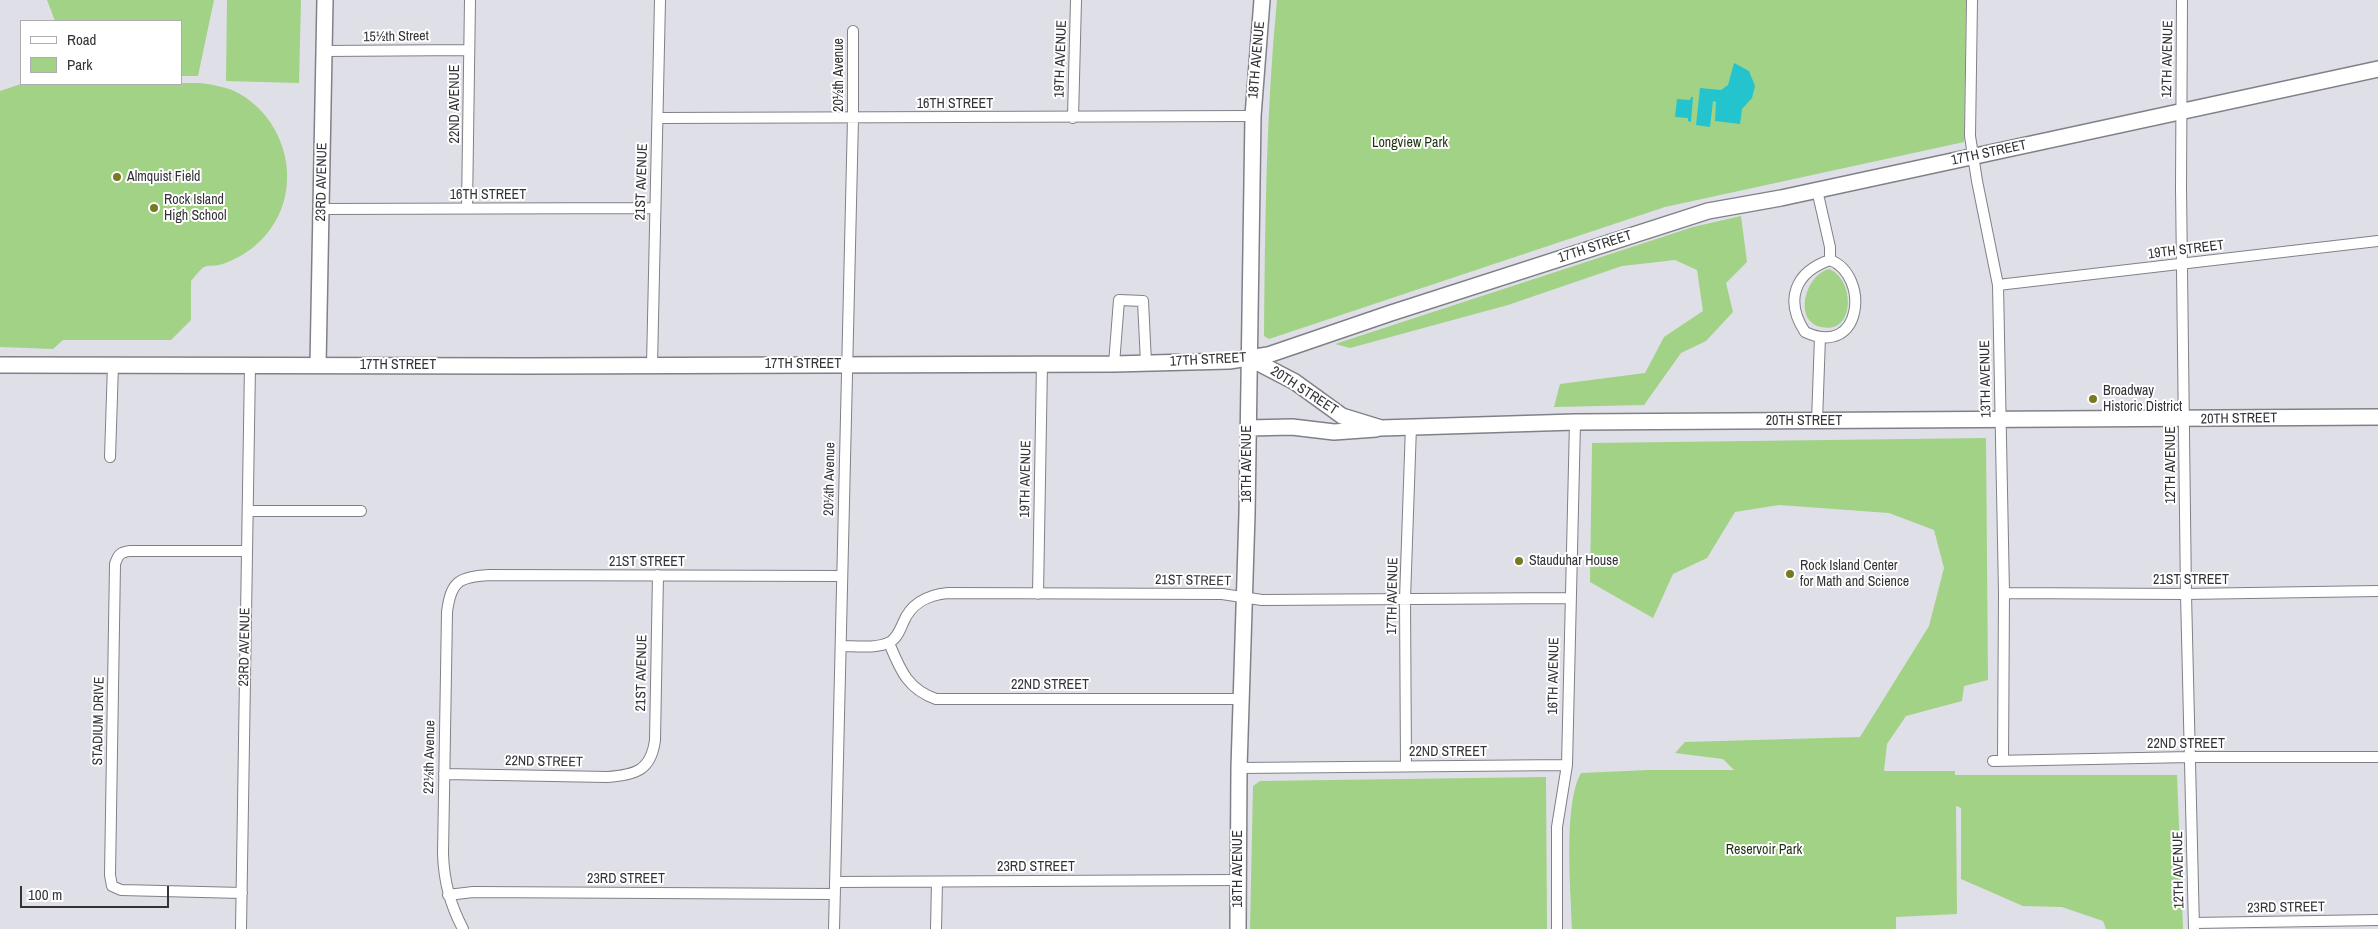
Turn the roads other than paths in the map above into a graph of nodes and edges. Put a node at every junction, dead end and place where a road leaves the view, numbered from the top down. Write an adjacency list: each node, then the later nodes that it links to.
1 (325, 0): 10 (street, 23RD AVENUE)
2 (470, 0): 9 (street, 22ND AVENUE)
3 (660, 0): 14 (street, 21ST AVENUE)
4 (1076, 0): 16 (street, 19TH AVENUE)
5 (1262, 0): 13 (street, 18TH AVENUE)
6 (1972, 0): 17 (street, 13TH AVENUE)
7 (2182, 0): 12 (street, 12TH AVENUE)
8 (853, 31): 15 (street, 20½th Avenue)
9 (469, 50): 10 (street, 15½th Street); 19 (street, 22ND AVENUE)
10 (324, 51): 21 (street, 23RD AVENUE)
11 (2378, 70): 12 (street, 17TH STREET)
12 (2181, 112): 17 (street, 17TH STREET); 24 (street, 12TH AVENUE)
13 (1252, 116): 16 (street, 16TH STREET); 27 (street, 18TH AVENUE)
14 (658, 118): 15 (street, 16TH STREET); 20 (street, 21ST AVENUE)
15 (853, 118): 16 (street, 16TH STREET); 29 (street, 20½th Avenue)
16 (1073, 118)
17 (1973, 157): 18 (street, 17TH STREET); 25 (street, 13TH AVENUE)
18 (1817, 190): 23 (street); 27 (street, 17TH STREET)
19 (466, 208): 20 (street, 16TH STREET); 21 (street, 16TH STREET)
20 (655, 208): 36 (street, 21ST AVENUE)
21 (322, 209): 35 (street, 23RD AVENUE)
22 (2378, 241): 24 (street, 19TH STREET)
23 (1830, 260): 26 (street); 26 (street)
24 (2182, 264): 25 (street, 19TH STREET); 39 (street, 12TH AVENUE)
25 (1998, 285): 38 (street, 13TH AVENUE)
26 (1820, 337): 40 (street)
27 (1250, 358): 28 (street, 17TH STREET); 43 (street, 18TH AVENUE); 44 (street, 20TH STREET)
28 (1146, 363): 31 (street, 17TH STREET); 31 (street)
29 (847, 364): 30 (street, 17TH STREET); 36 (street, 17TH STREET); 50 (street, 20½th Avenue)
30 (1042, 364): 31 (street, 17TH STREET); 54 (street, 19TH AVENUE)
31 (1114, 364)
32 (0, 365): 33 (street, 17TH STREET)
33 (112, 365): 34 (street, 17TH STREET); 45 (street)
34 (250, 365): 35 (street, 17TH STREET); 46 (street, 23RD AVENUE)
35 (318, 365): 36 (street, 17TH STREET)
36 (652, 365)
37 (2378, 417): 39 (street, 20TH STREET)
38 (2001, 420): 39 (street, 20TH STREET); 40 (street, 20TH STREET); 53 (street, 13TH AVENUE)
39 (2185, 420): 55 (street, 12TH AVENUE)
40 (1817, 421): 41 (street, 20TH STREET)
41 (1575, 422): 42 (street, 20TH STREET); 57 (street, 16TH AVENUE)
42 (1411, 426): 44 (street, 20TH STREET); 58 (street, 17TH AVENUE)
43 (1248, 428): 44 (street); 56 (street, 18TH AVENUE)
44 (1381, 428)
45 (110, 457)
46 (248, 511): 47 (street); 48 (street, 23RD AVENUE)
47 (361, 511)
48 (247, 551): 73 (street, 23RD AVENUE); 73 (street, STADIUM DRIVE)
49 (658, 575): 50 (street, 21ST STREET); 51 (street, 21ST STREET); 67 (street, 21ST AVENUE)
50 (841, 576): 60 (street, 20½th Avenue)
51 (456, 584): 69 (street, 22½th Avenue)
52 (2378, 591): 55 (street, 21ST STREET)
53 (2004, 593): 55 (street, 21ST STREET); 64 (street, 13TH AVENUE)
54 (1038, 594): 56 (street, 21ST STREET); 59 (street, 21ST STREET)
55 (2186, 594): 62 (street, 12TH AVENUE)
56 (1245, 598): 58 (street, 21ST STREET); 61 (street, 18TH AVENUE)
57 (1569, 598): 58 (street, 21ST STREET); 65 (street, 16TH AVENUE)
58 (1405, 599): 66 (street, 17TH AVENUE)
59 (889, 643): 60 (street); 61 (street, 22ND STREET)
60 (840, 646): 71 (street, 20½th Avenue)
61 (1241, 699): 68 (street, 18TH AVENUE)
62 (2190, 757): 63 (street, 22ND STREET); 64 (street, 22ND STREET); 77 (street, 12TH AVENUE)
63 (2378, 757)
64 (1998, 761)
65 (1567, 765): 66 (street, 22ND STREET); 83 (street, 16TH AVENUE)
66 (1406, 766): 68 (street, 22ND STREET)
67 (642, 767): 69 (street, 22ND STREET)
68 (1239, 768): 70 (street, 18TH AVENUE)
69 (444, 774): 75 (street, 22½th Avenue)
70 (1238, 880): 72 (street, 23RD STREET); 82 (street, 18TH AVENUE)
71 (835, 882): 72 (street, 23RD STREET); 74 (street, 20½th Avenue)
72 (937, 882): 81 (street)
73 (242, 893): 78 (street, 23RD AVENUE)
74 (835, 894): 75 (street, 23RD STREET); 80 (street, 20½th Avenue)
75 (448, 895): 79 (street, 22½th Avenue)
76 (2378, 920): 77 (street, 23RD STREET)
77 (2194, 926)
78 (241, 929)
79 (463, 929)
80 (834, 929)
81 (936, 929)
82 (1238, 929)
83 (1557, 929)

